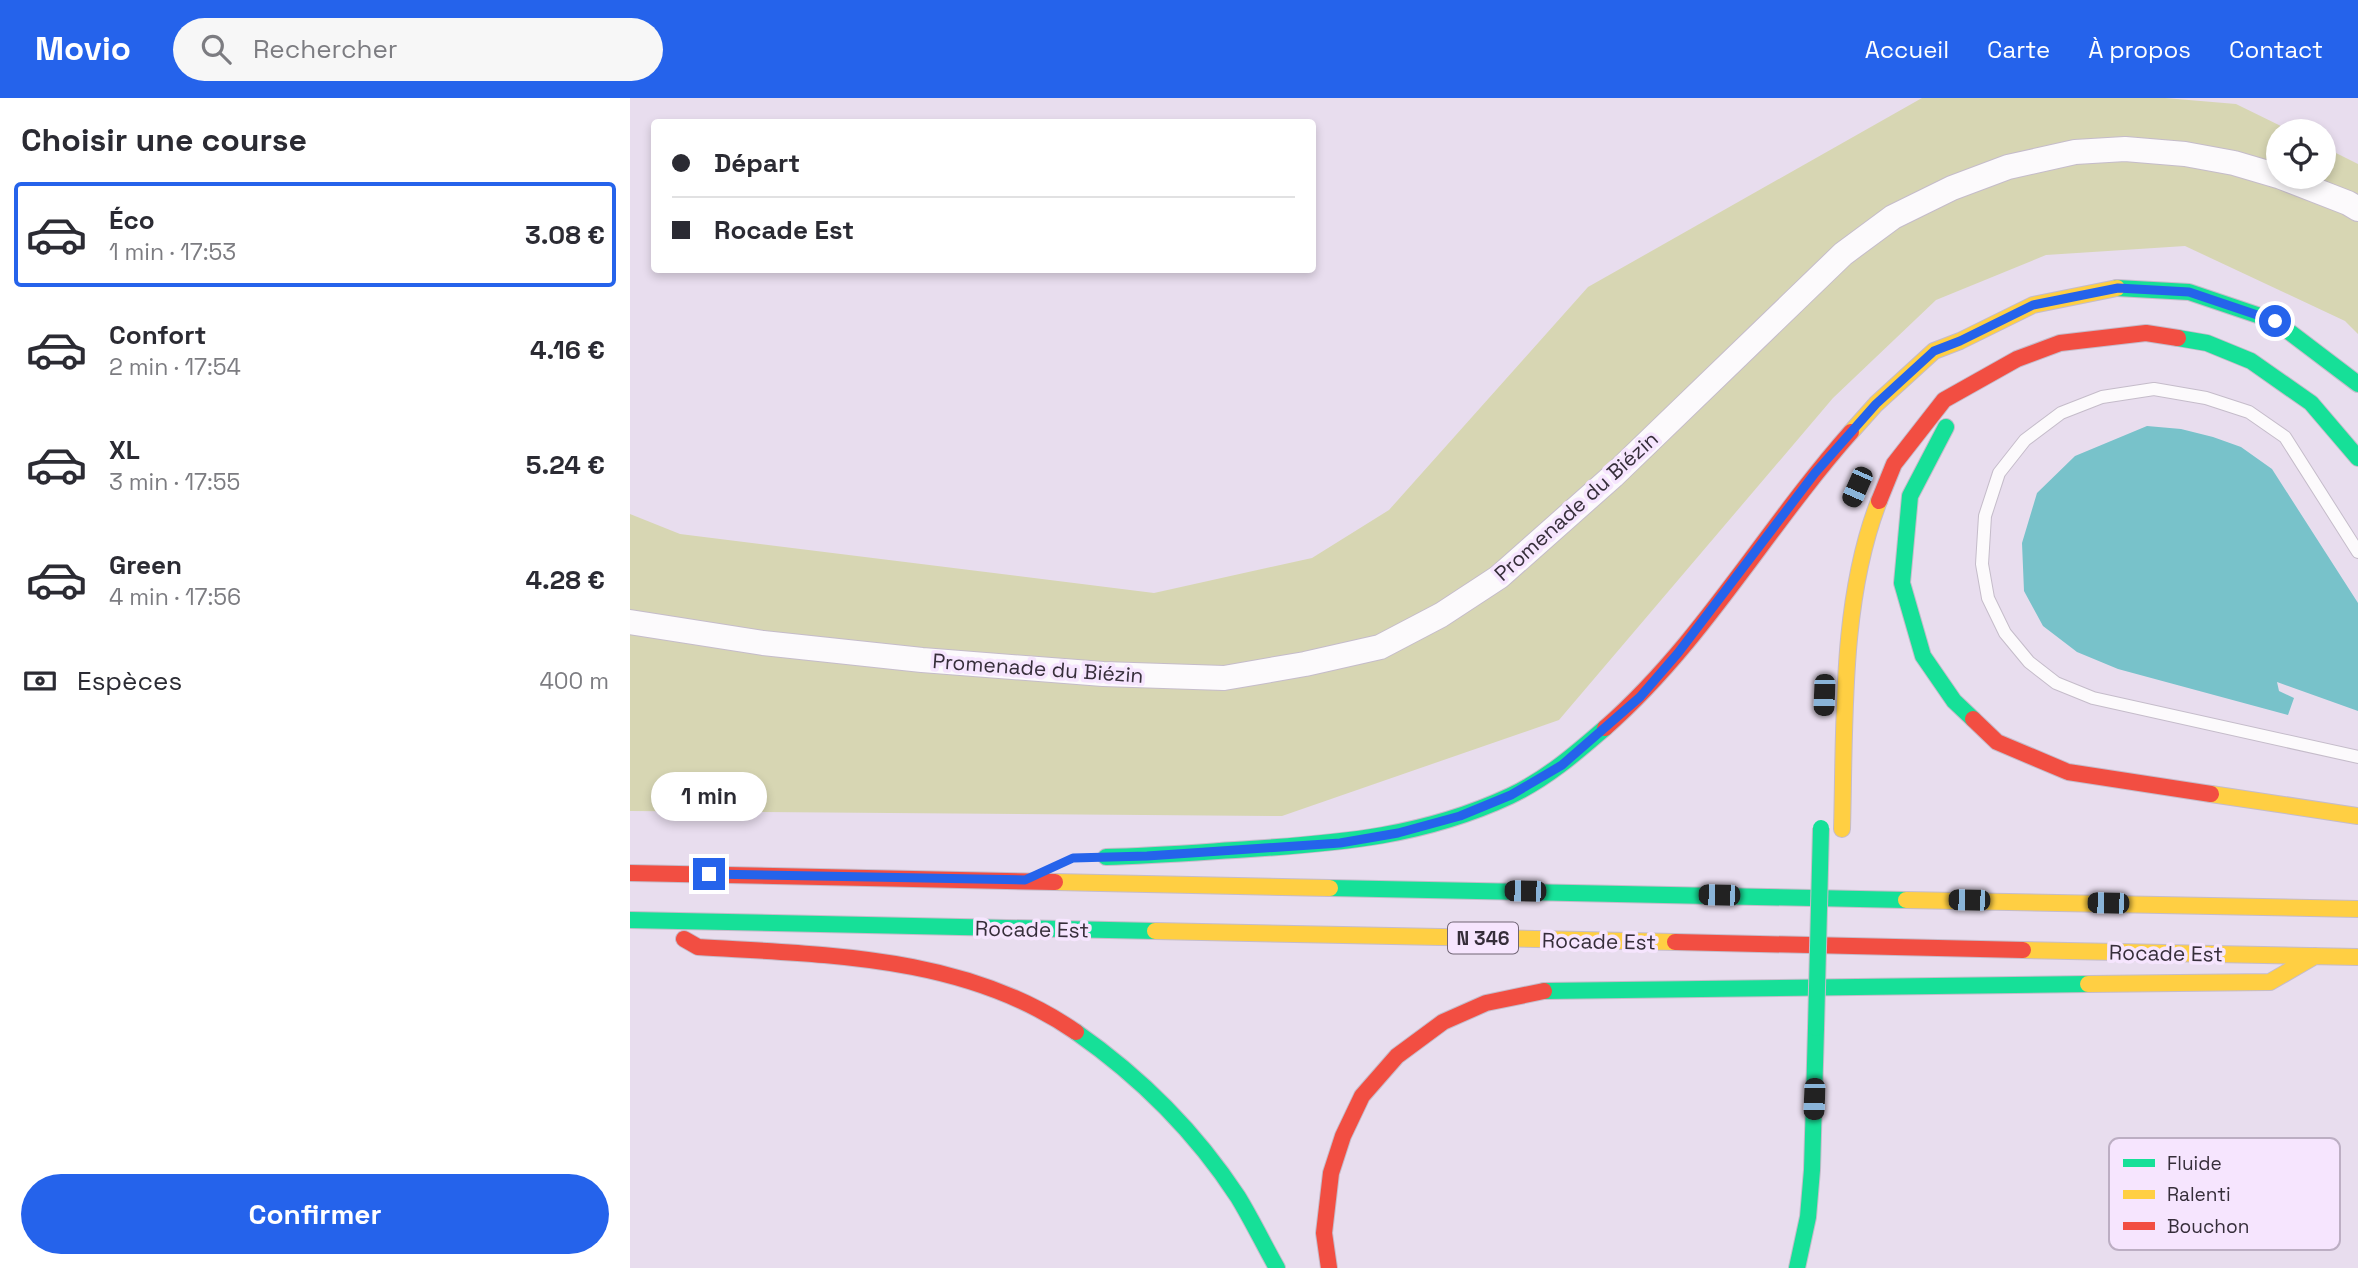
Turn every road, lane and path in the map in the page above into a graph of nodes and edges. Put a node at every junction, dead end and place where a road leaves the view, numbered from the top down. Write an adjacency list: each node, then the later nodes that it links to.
1 (2266, 172): 12 (street, Promenade du Biézin)
2 (2314, 189): 3 (street, Promenade du Biézin)
3 (2358, 209)
4 (1960, 341): 6 (highway); 7 (highway); 17 (highway)
5 (2017, 359): 8 (highway); 10 (highway); 16 (highway)
6 (1943, 368)
7 (2358, 384)
8 (1972, 402)
9 (1953, 420): 14 (highway)
10 (2358, 458)
11 (2358, 552): 13 (lane)
12 (630, 622)
13 (2358, 757)
14 (2358, 816)
15 (1821, 821): 32 (highway, bridge)
16 (1842, 836)
17 (1085, 857)
18 (1049, 869): 20 (highway)
19 (630, 873): 20 (highway)
20 (1025, 880): 23 (highway)
21 (1841, 882): 22 (highway)
22 (1840, 909)
23 (2358, 909)
24 (630, 920): 25 (highway, Rocade Est / N 346)
25 (652, 920): 27 (highway, Rocade Est / N 346); 30 (highway)
26 (1840, 935): 29 (highway)
27 (2315, 956): 28 (highway, Rocade Est / N 346); 31 (highway)
28 (2358, 957)
29 (1839, 1002)
30 (1276, 1268)
31 (1329, 1268)
32 (1797, 1268)

